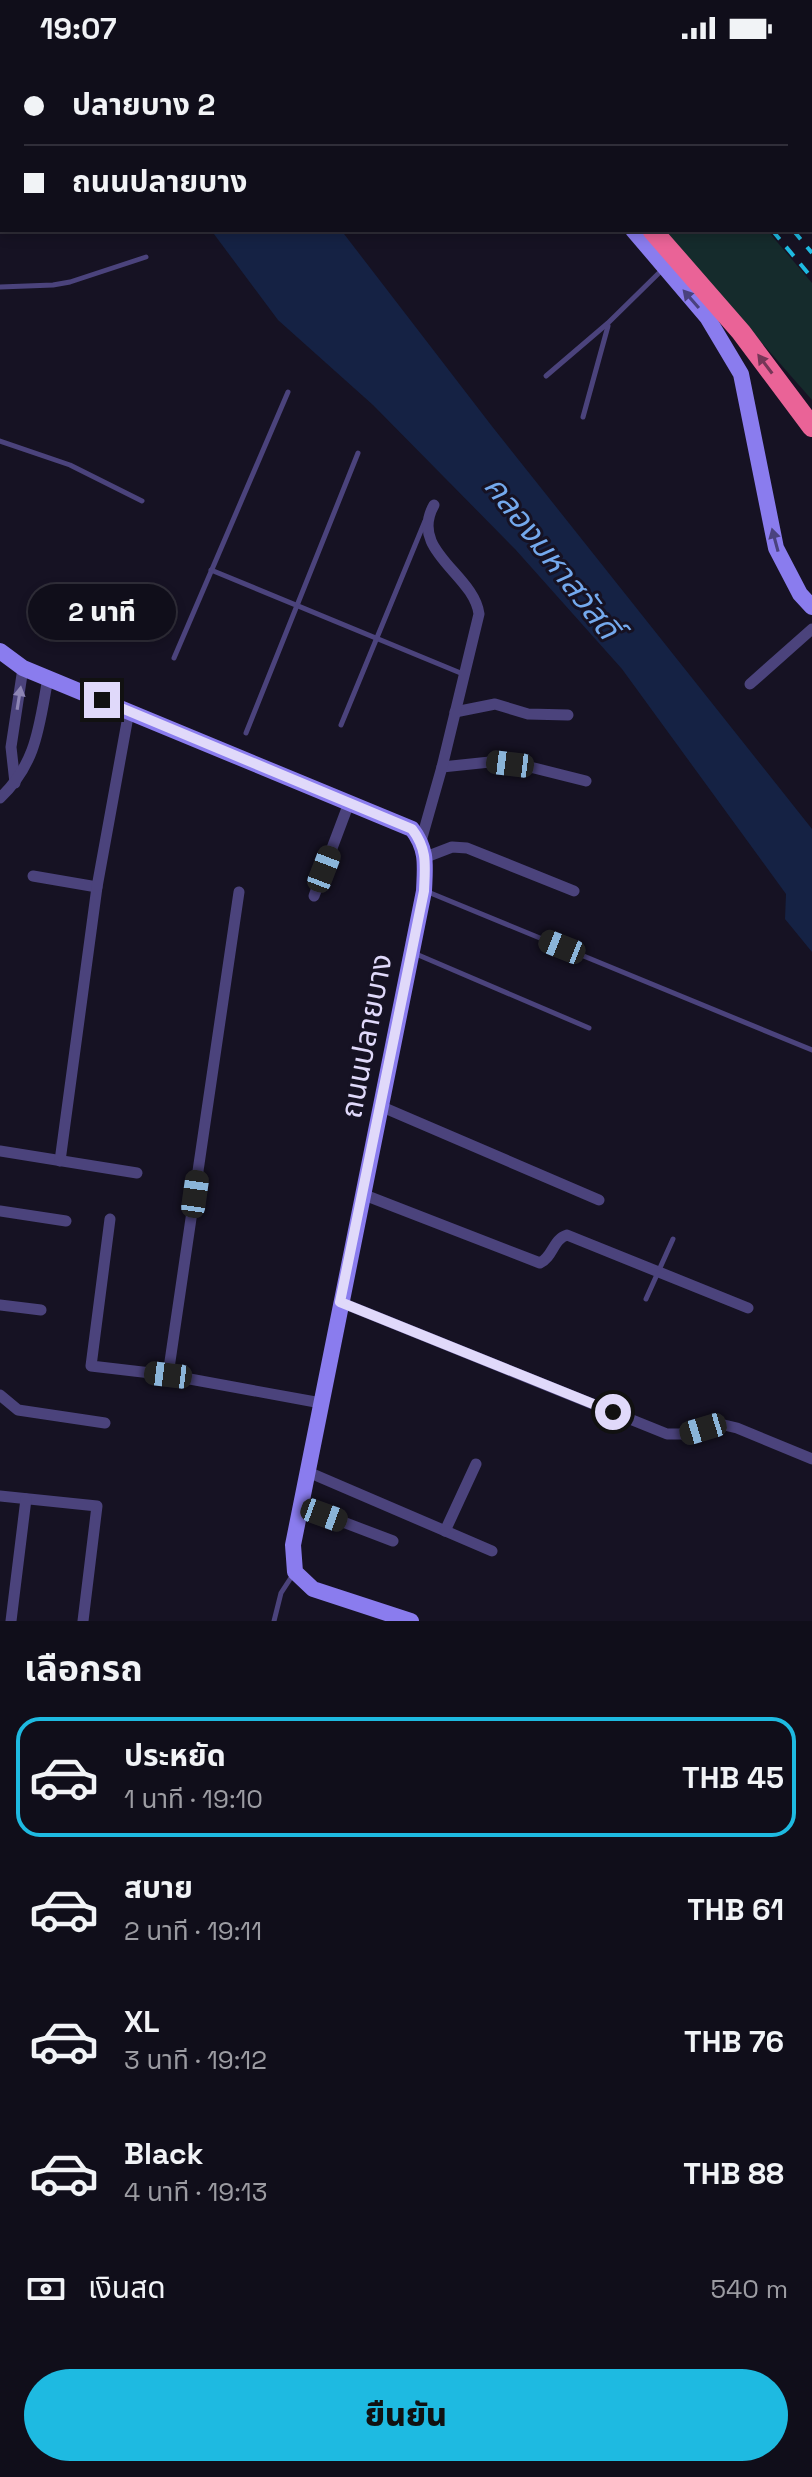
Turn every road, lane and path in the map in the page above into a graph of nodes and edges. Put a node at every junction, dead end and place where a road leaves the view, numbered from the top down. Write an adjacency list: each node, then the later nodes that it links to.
1 (635, 232): 4 (street)
2 (654, 232): 10 (highway, one-way to 2)
3 (146, 257): 5 (lane)
4 (665, 268): 6 (lane); 18 (street, one-way to 4)
5 (0, 287)
6 (608, 323): 7 (lane); 9 (lane)
7 (546, 376)
8 (288, 392): 16 (lane)
9 (583, 417)
10 (812, 427)
11 (0, 441): 13 (lane)
12 (358, 453): 17 (lane)
13 (142, 501)
14 (434, 505): 15 (street)
15 (427, 517): 20 (lane); 24 (street)
16 (211, 570): 17 (lane); 22 (lane)
17 (296, 605): 20 (lane); 31 (lane)
18 (812, 607)
19 (812, 629): 26 (street)
20 (377, 638): 24 (lane); 30 (lane)
21 (0, 651): 23 (street)
22 (174, 658)
23 (23, 668): 25 (street); 34 (street, one-way to 23)
24 (464, 674): 28 (street)
25 (48, 678): 27 (street); 34 (street)
26 (750, 684)
27 (129, 711): 36 (street); 39 (street)
28 (455, 712): 29 (street); 32 (street)
29 (568, 715)
30 (341, 725)
31 (246, 733)
32 (442, 767): 33 (street); 37 (street)
33 (586, 781)
34 (15, 784): 35 (street)
35 (0, 798)
36 (349, 803): 37 (street); 43 (street)
37 (424, 849): 40 (street, ถนนปลายบาง); 41 (street)
38 (33, 876): 39 (street)
39 (97, 887): 49 (street)
40 (424, 891): 44 (street, ถนนปลายบาง); 46 (lane)
41 (574, 891)
42 (239, 892): 63 (street)
43 (314, 896)
44 (411, 952): 45 (lane); 47 (street, ถนนปลายบาง)
45 (589, 1028)
46 (812, 1050)
47 (380, 1106): 51 (street, ถนนปลายบาง); 52 (street)
48 (0, 1151): 49 (street)
49 (60, 1161): 50 (street)
50 (137, 1173)
51 (362, 1194): 57 (street); 59 (street, ถนนปลายบาง)
52 (599, 1200)
53 (0, 1211): 55 (street)
54 (110, 1219): 63 (street)
55 (66, 1221)
56 (673, 1239): 57 (lane)
57 (658, 1272): 58 (lane); 61 (street)
58 (646, 1299)
59 (340, 1302): 65 (street, ถนนปลายบาง); 67 (street)
60 (0, 1305): 62 (street)
61 (748, 1308)
62 (41, 1310)
63 (168, 1375): 65 (street)
64 (0, 1395): 66 (street)
65 (321, 1403): 69 (street, ถนนปลายบาง)
66 (105, 1423)
67 (812, 1459)
68 (476, 1464): 73 (street)
69 (308, 1472): 72 (street, ถนนปลายบาง); 73 (street)
70 (0, 1496): 71 (street)
71 (26, 1499): 78 (street); 79 (street)
72 (301, 1506): 74 (street); 76 (street, ถนนปลายบาง)
73 (445, 1531): 75 (street)
74 (393, 1541)
75 (492, 1551)
76 (295, 1572): 77 (street); 80 (lane)
77 (379, 1615): 81 (street)
78 (11, 1621)
79 (83, 1621)
80 (274, 1621)
81 (411, 1621)

